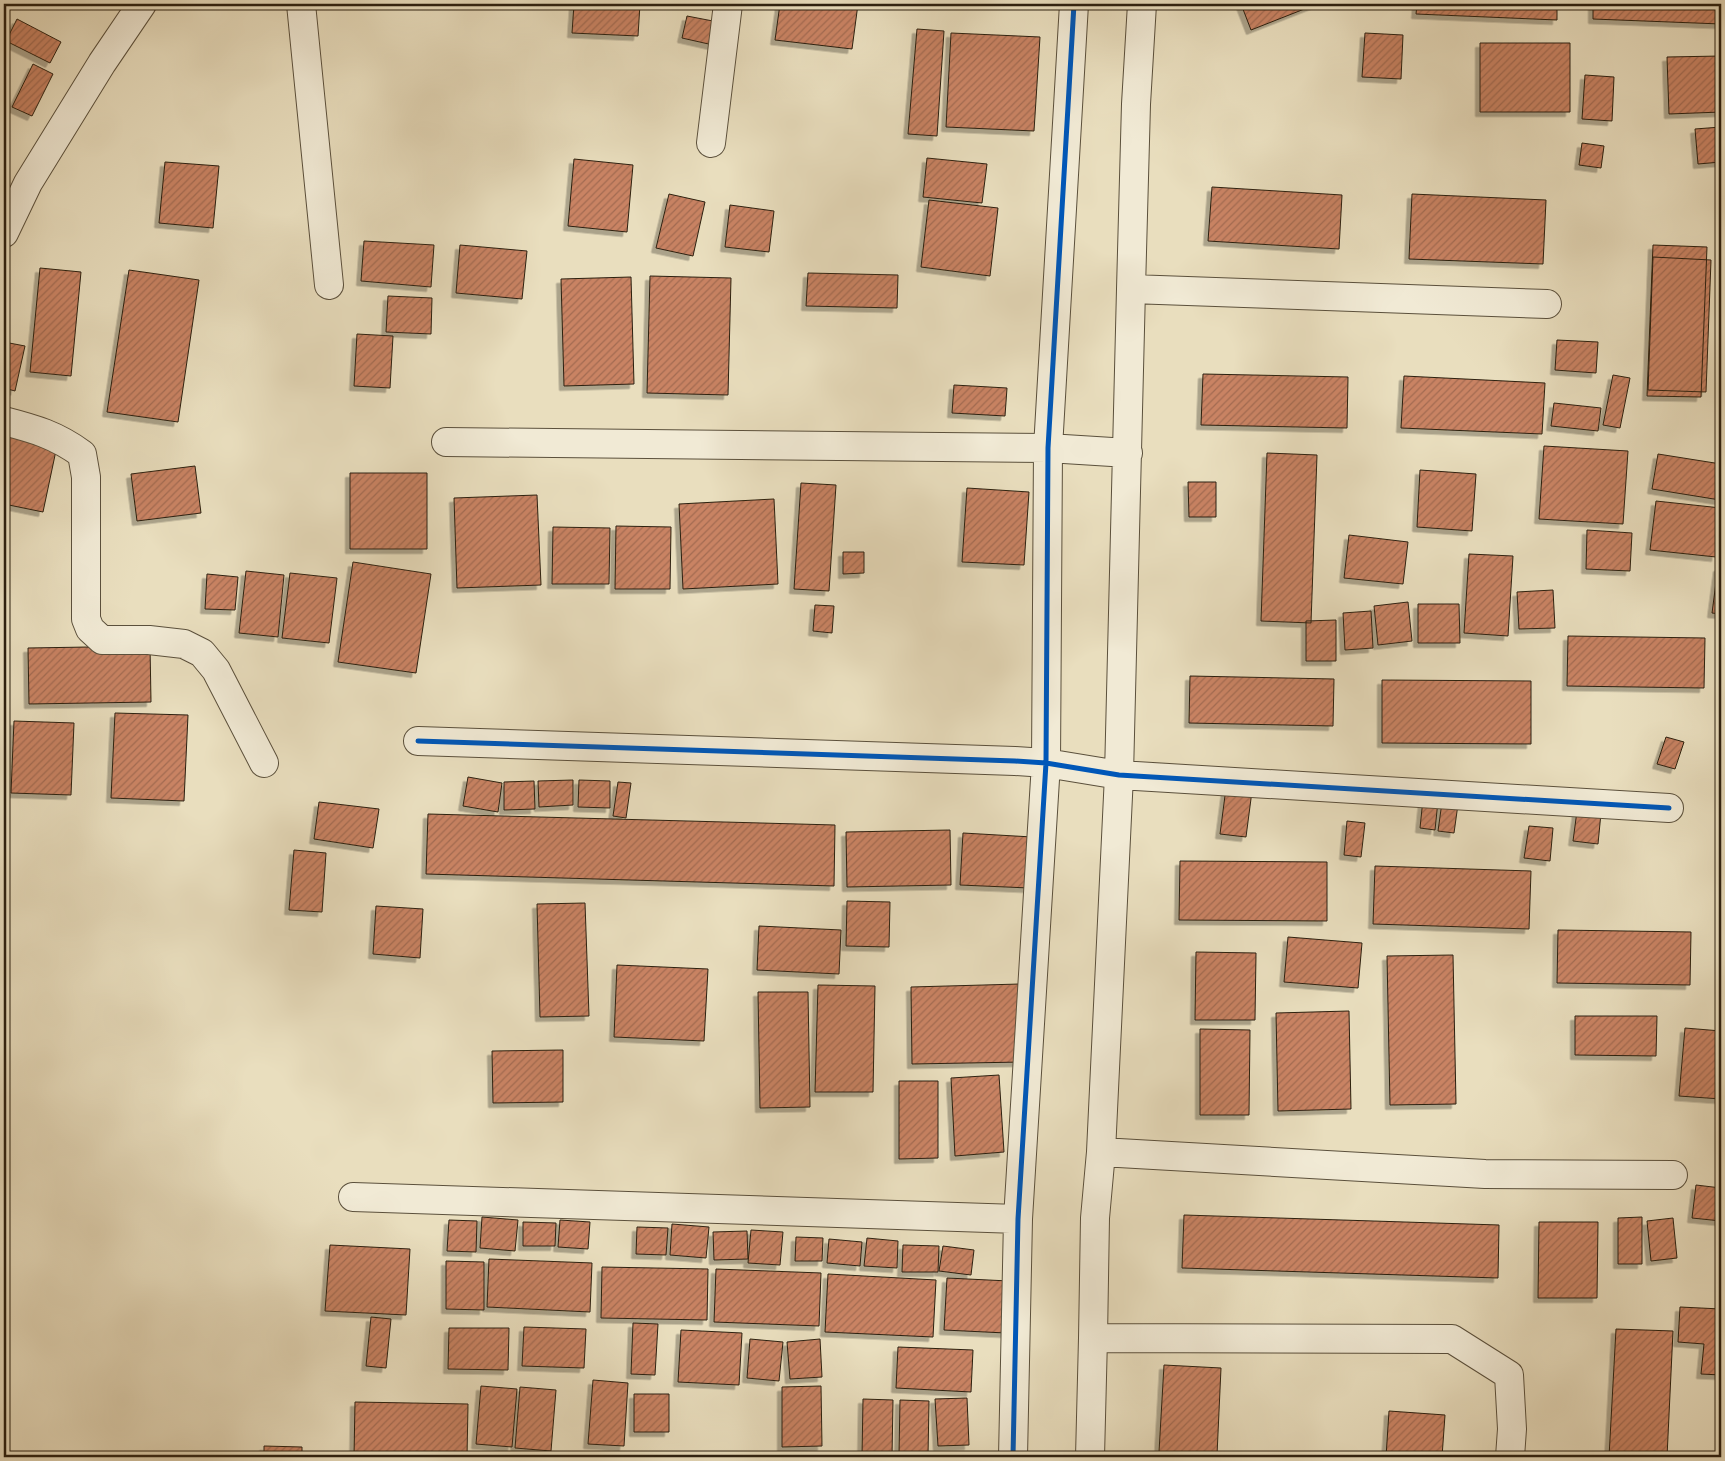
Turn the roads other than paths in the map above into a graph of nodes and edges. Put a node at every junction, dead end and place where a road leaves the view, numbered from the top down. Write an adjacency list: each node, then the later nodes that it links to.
1 (142, 4): 7 (street)
2 (301, 4): 8 (street)
3 (728, 4): 6 (street)
4 (1074, 4): 13 (street)
5 (1142, 4): 9 (street)
6 (711, 143)
7 (4, 233)
8 (329, 285)
9 (1131, 289): 10 (street); 14 (street)
10 (1547, 304)
11 (4, 421): 16 (street)
12 (446, 442): 13 (street)
13 (1048, 448): 14 (street); 17 (street)
14 (1128, 453): 18 (street)
15 (418, 741): 17 (street)
16 (264, 763)
17 (1046, 763): 18 (street); 23 (street)
18 (1119, 774): 19 (street); 20 (street)
19 (1669, 808)
20 (1101, 1152): 21 (street); 24 (street)
21 (1673, 1175)
22 (353, 1197): 23 (street)
23 (1018, 1219): 25 (street)
24 (1093, 1338): 26 (street); 27 (street)
25 (1013, 1457)
26 (1090, 1457)
27 (1510, 1457)

